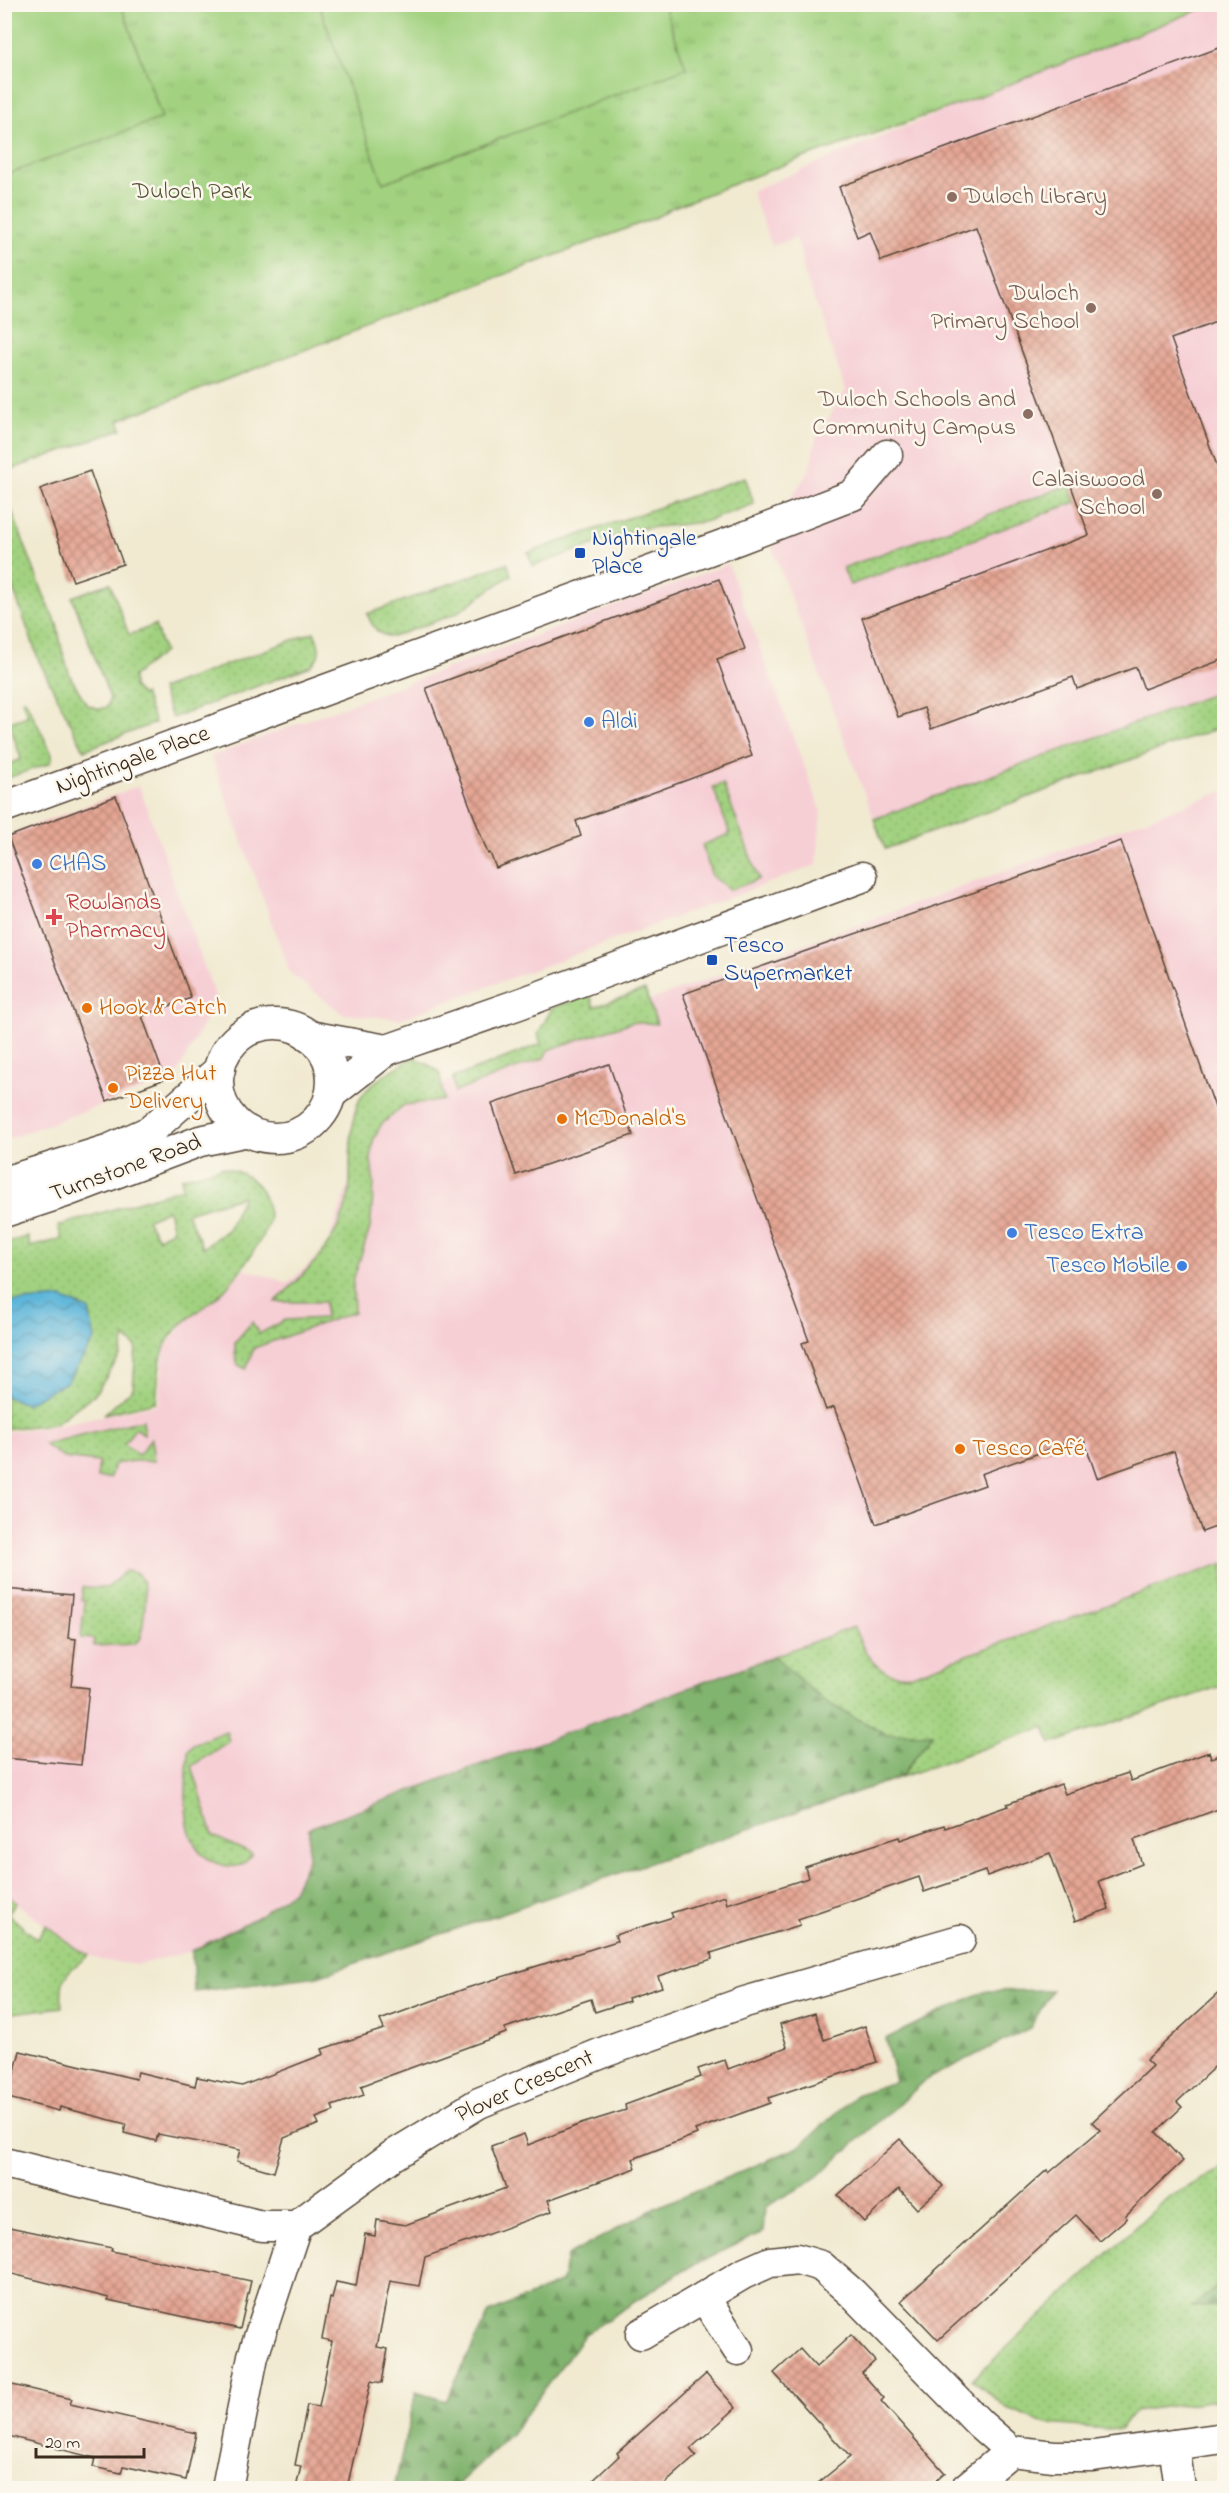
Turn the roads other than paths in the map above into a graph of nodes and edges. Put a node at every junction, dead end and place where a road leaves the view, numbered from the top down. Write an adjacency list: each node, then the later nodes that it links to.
1 (887, 455): 2 (street, Nightingale Place)
2 (4, 807)
3 (862, 876): 5 (street)
4 (309, 1036): 5 (street, Turnstone Road); 6 (street, Turnstone Road); 7 (street)
5 (387, 1050): 7 (street)
6 (219, 1069): 8 (street, Turnstone Road); 9 (street, Turnstone Road)
7 (331, 1094): 8 (street, Turnstone Road)
8 (248, 1131): 10 (street, Turnstone Road)
9 (4, 1182)
10 (4, 1212)
11 (960, 1940): 13 (street, Plover Crescent)
12 (4, 2163): 13 (street)
13 (296, 2226): 20 (street)
14 (704, 2297): 15 (street); 16 (street); 19 (street)
15 (641, 2334)
16 (738, 2350)
17 (1224, 2438): 18 (street)
18 (1174, 2445): 19 (street); 22 (street)
19 (1011, 2451): 21 (street)
20 (227, 2488)
21 (966, 2488)
22 (1180, 2488)

